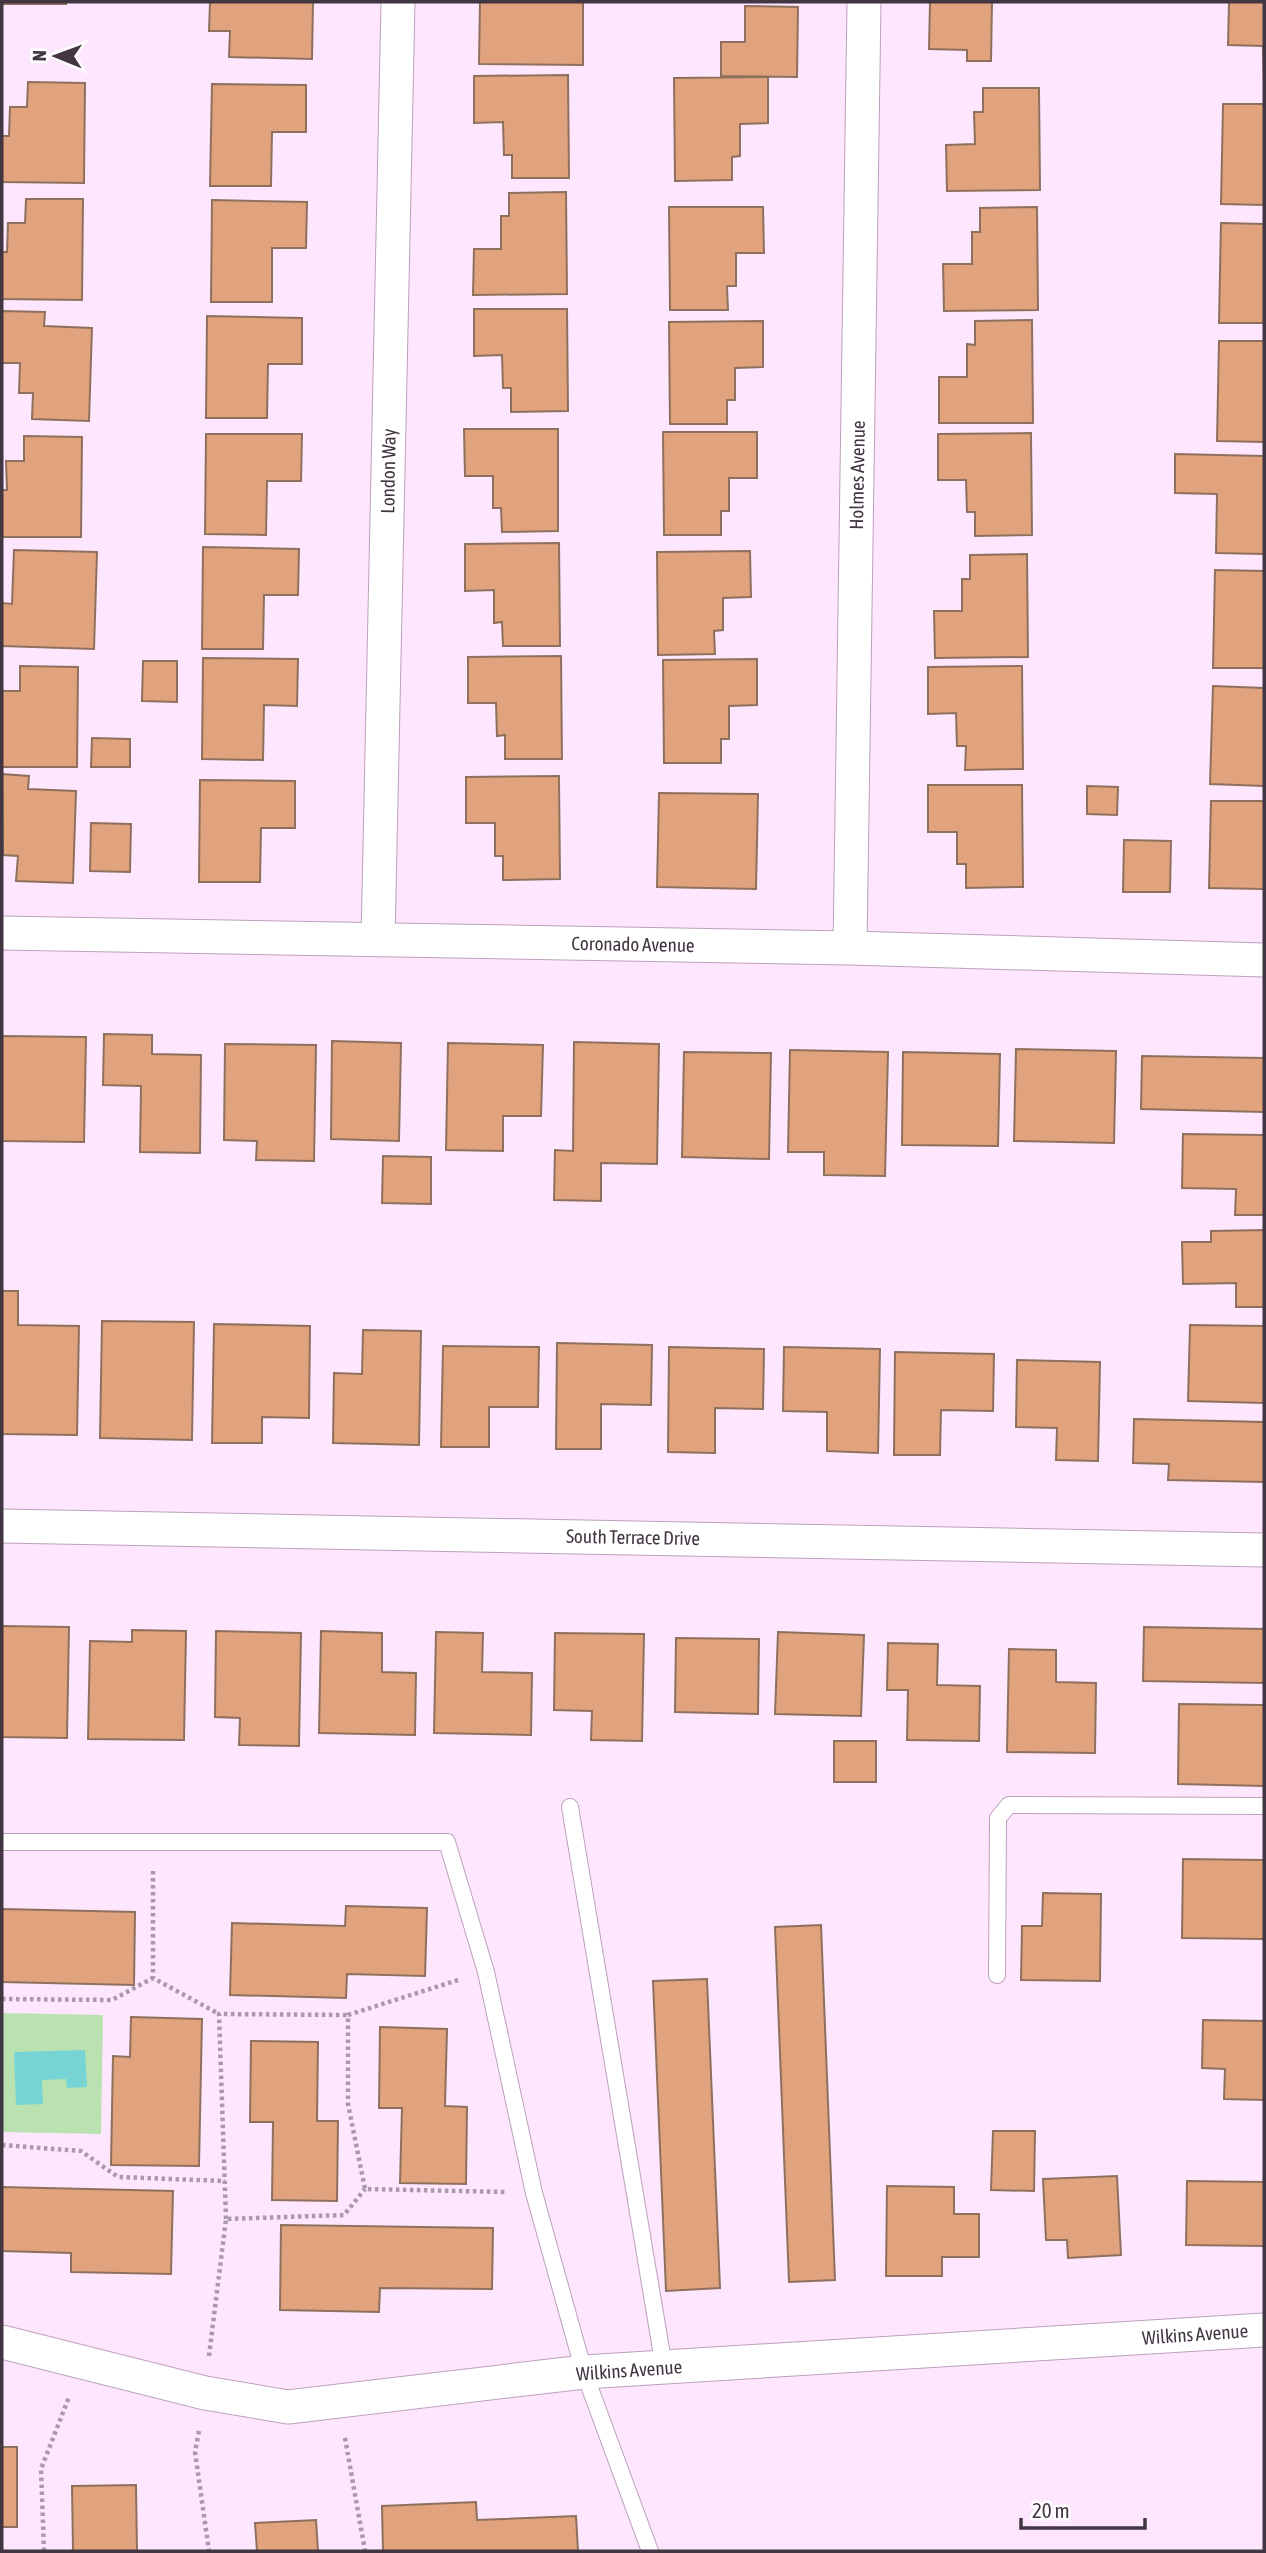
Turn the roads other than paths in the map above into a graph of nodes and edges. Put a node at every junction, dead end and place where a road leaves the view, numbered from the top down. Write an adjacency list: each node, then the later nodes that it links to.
1 (398, 2): 4 (street, London Way)
2 (864, 2): 5 (street, Holmes Avenue)
3 (2, 933): 4 (street, Coronado Avenue)
4 (379, 940): 5 (street, Coronado Avenue)
5 (850, 948): 6 (street, Coronado Avenue)
6 (1264, 960)
7 (2, 1526): 8 (street, South Terrace Drive)
8 (1264, 1550)
9 (1264, 1806): 12 (lane)
10 (570, 1807): 15 (lane)
11 (2, 1842): 16 (lane)
12 (997, 1975)
13 (1264, 2330): 15 (street, Wilkins Avenue)
14 (2, 2342): 16 (street, Wilkins Avenue)
15 (664, 2367): 16 (street, Wilkins Avenue)
16 (584, 2372): 17 (lane)
17 (650, 2551)

